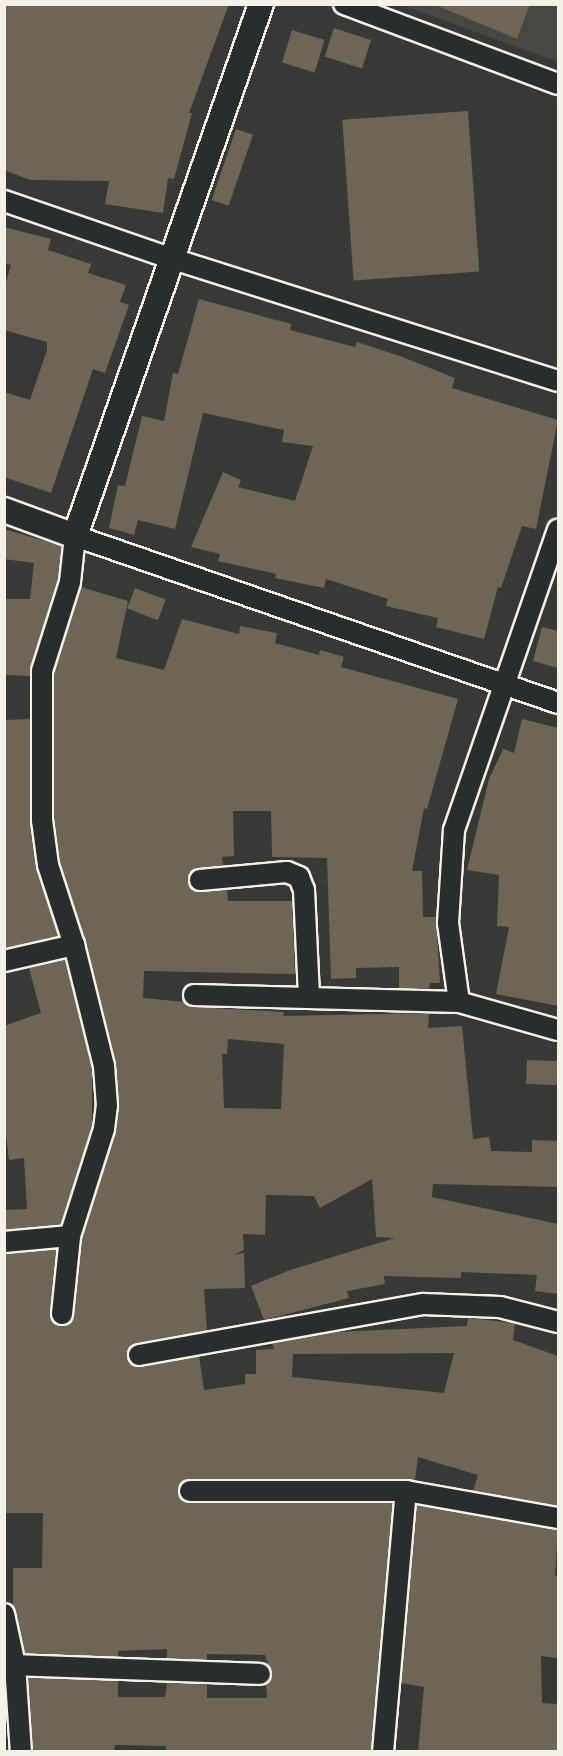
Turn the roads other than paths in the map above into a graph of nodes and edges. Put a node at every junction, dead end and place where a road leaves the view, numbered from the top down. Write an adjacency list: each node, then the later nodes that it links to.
1 (261, 4): 5 (street)
2 (344, 4): 3 (street)
3 (558, 84)
4 (4, 201): 5 (street)
5 (170, 258): 6 (street); 9 (street)
6 (558, 381)
7 (4, 510): 9 (street)
8 (558, 529): 10 (street)
9 (75, 536): 10 (street); 13 (street)
10 (507, 684): 11 (street); 17 (street)
11 (558, 703)
12 (200, 880): 16 (street)
13 (74, 945): 14 (street); 19 (street)
14 (4, 961)
15 (194, 995): 16 (street)
16 (309, 997): 17 (street)
17 (459, 1002): 18 (street)
18 (558, 1030)
19 (70, 1236): 20 (street); 21 (street)
20 (4, 1242)
21 (62, 1314)
22 (558, 1322): 23 (street)
23 (139, 1354)
24 (190, 1491): 25 (street)
25 (406, 1491): 26 (street); 31 (street)
26 (558, 1518)
27 (4, 1614): 28 (street)
28 (15, 1665): 29 (street); 30 (street)
29 (260, 1674)
30 (21, 1752)
31 (383, 1752)

